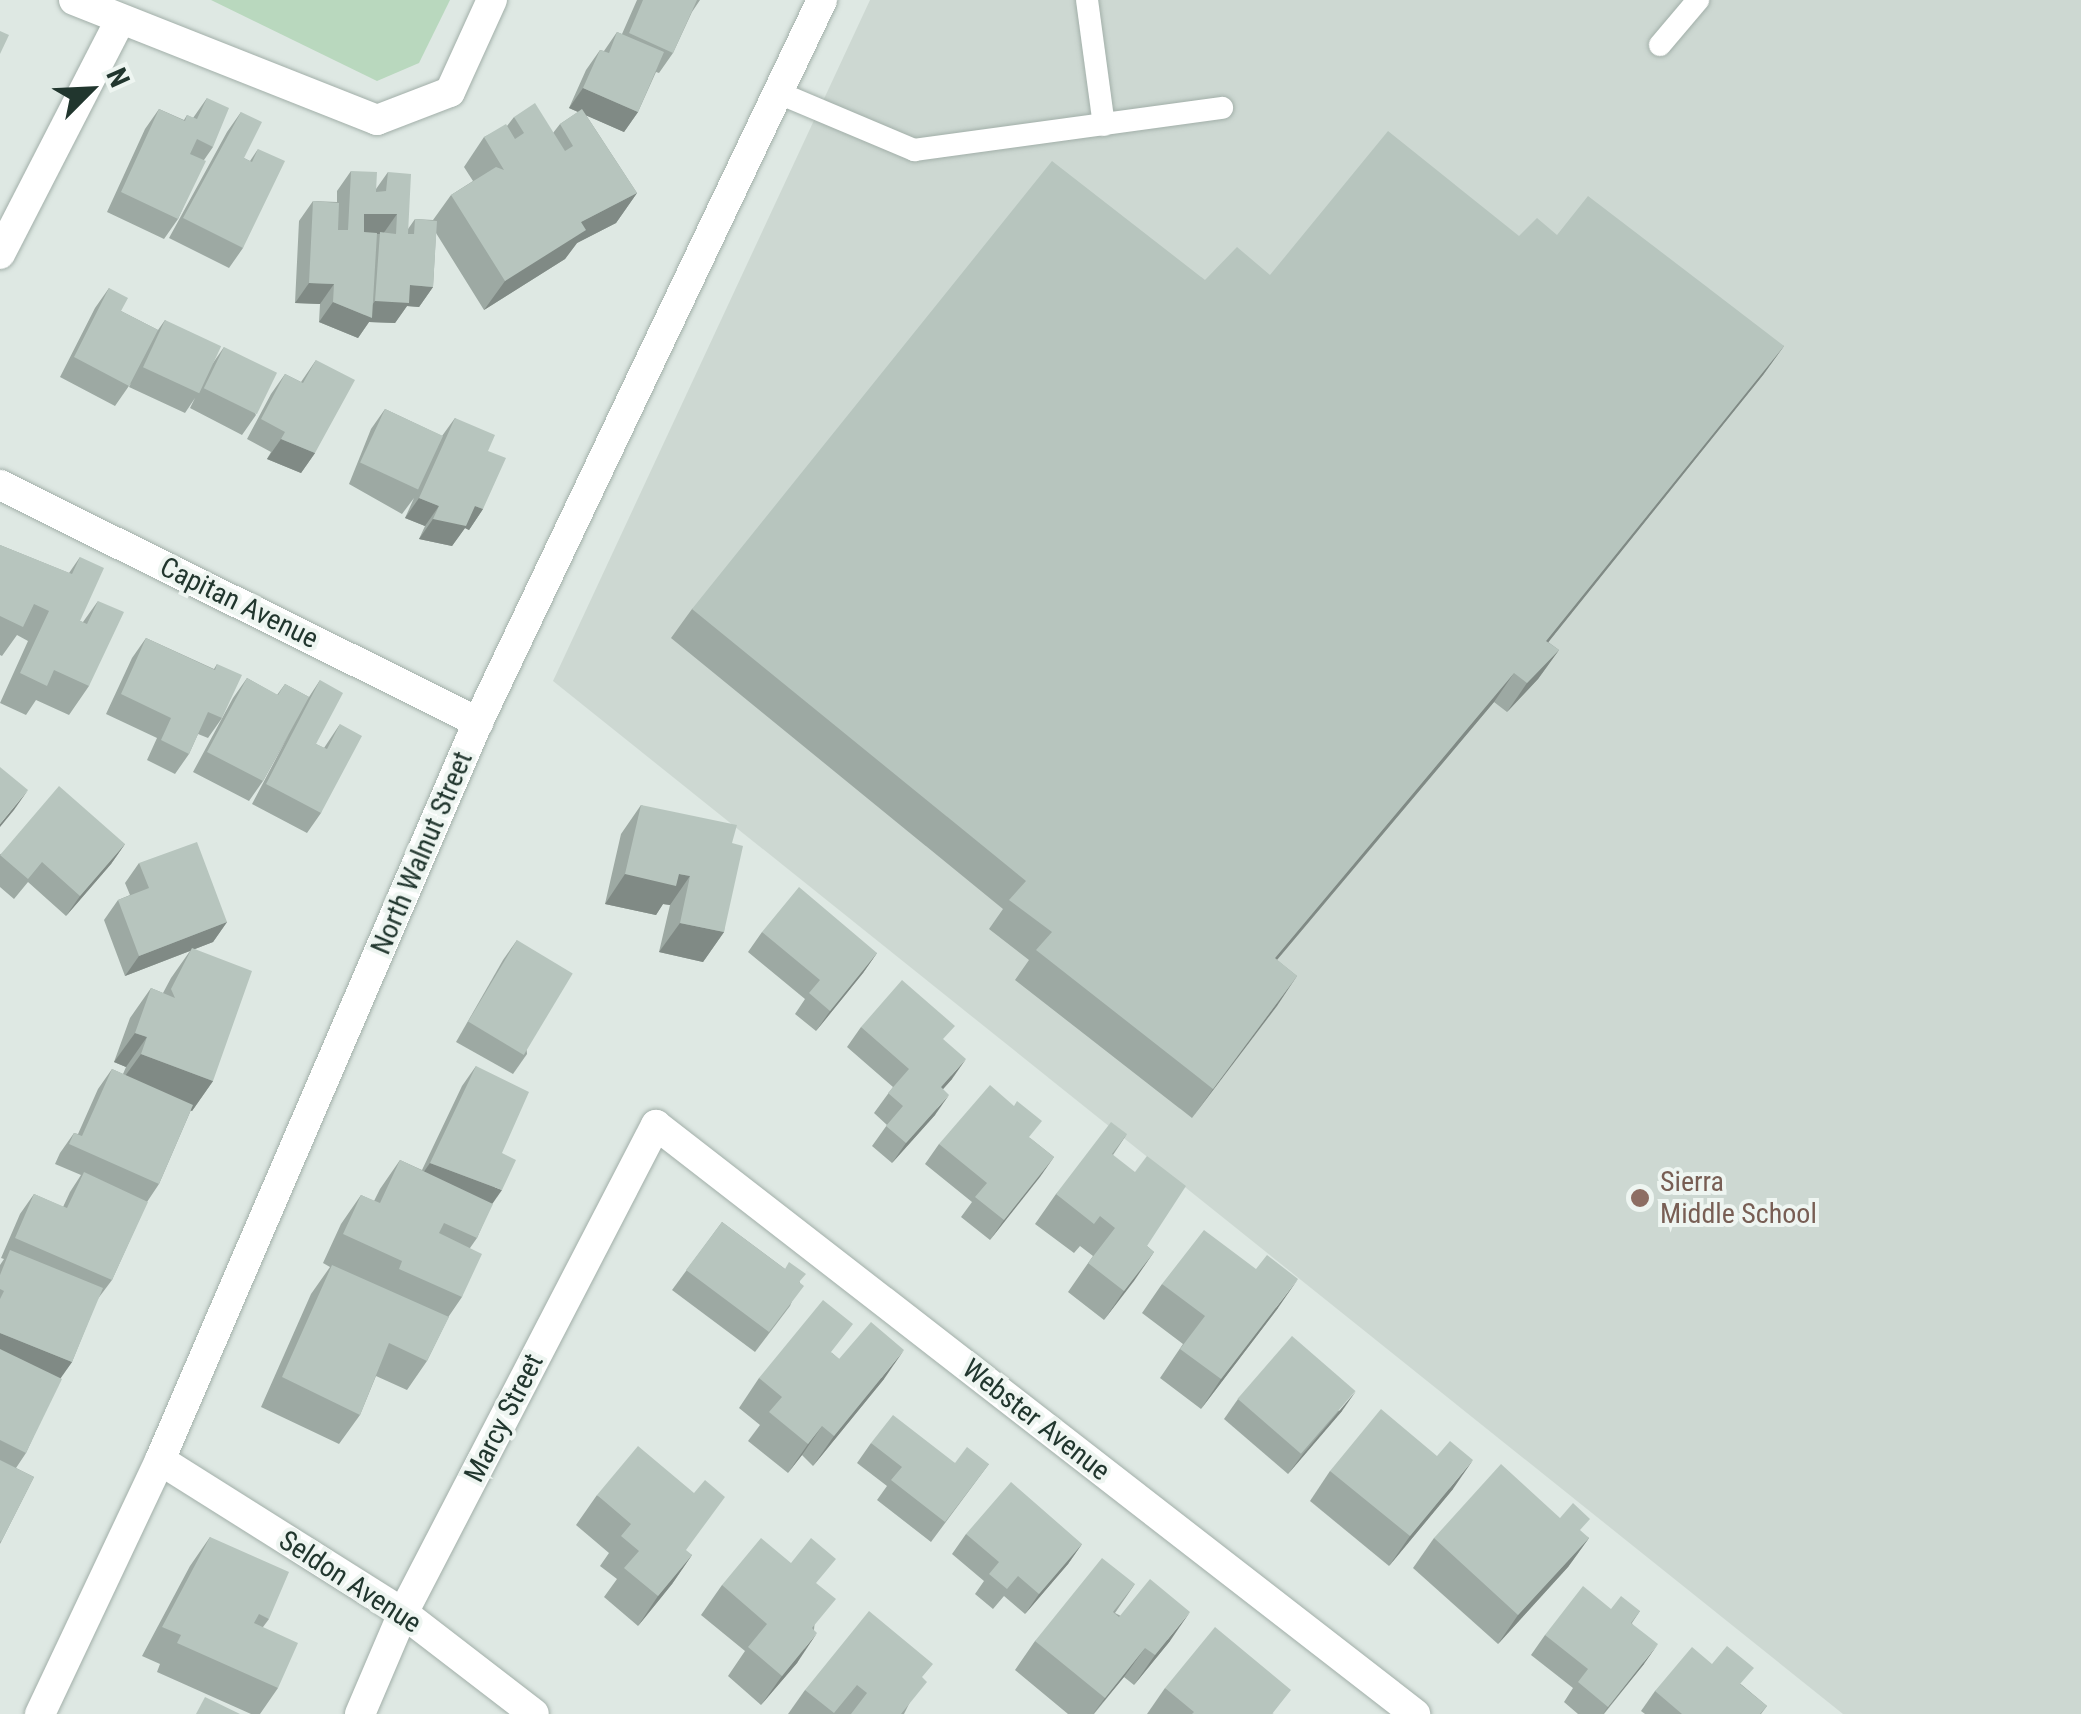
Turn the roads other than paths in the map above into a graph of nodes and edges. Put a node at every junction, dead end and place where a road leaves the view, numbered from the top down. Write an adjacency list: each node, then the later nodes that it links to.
1 (74, 0): 6 (street)
2 (492, 0): 6 (street)
3 (822, 0): 8 (street, North Walnut Street)
4 (1088, 0): 10 (lane)
5 (1698, 0): 7 (lane)
6 (120, 21): 11 (street)
7 (1660, 45)
8 (780, 93): 10 (lane); 13 (street, North Walnut Street)
9 (1222, 108): 10 (lane)
10 (1104, 125)
11 (0, 254)
12 (0, 485): 13 (street, Capitan Avenue)
13 (478, 722): 15 (street, North Walnut Street)
14 (656, 1125): 16 (street, Marcy Street); 20 (street, Webster Avenue)
15 (160, 1460): 16 (street, Seldon Avenue); 17 (street, North Walnut Street)
16 (402, 1613): 18 (street, Marcy Street); 19 (street, Seldon Avenue)
17 (40, 1714)
18 (360, 1714)
19 (534, 1714)
20 (1415, 1714)

